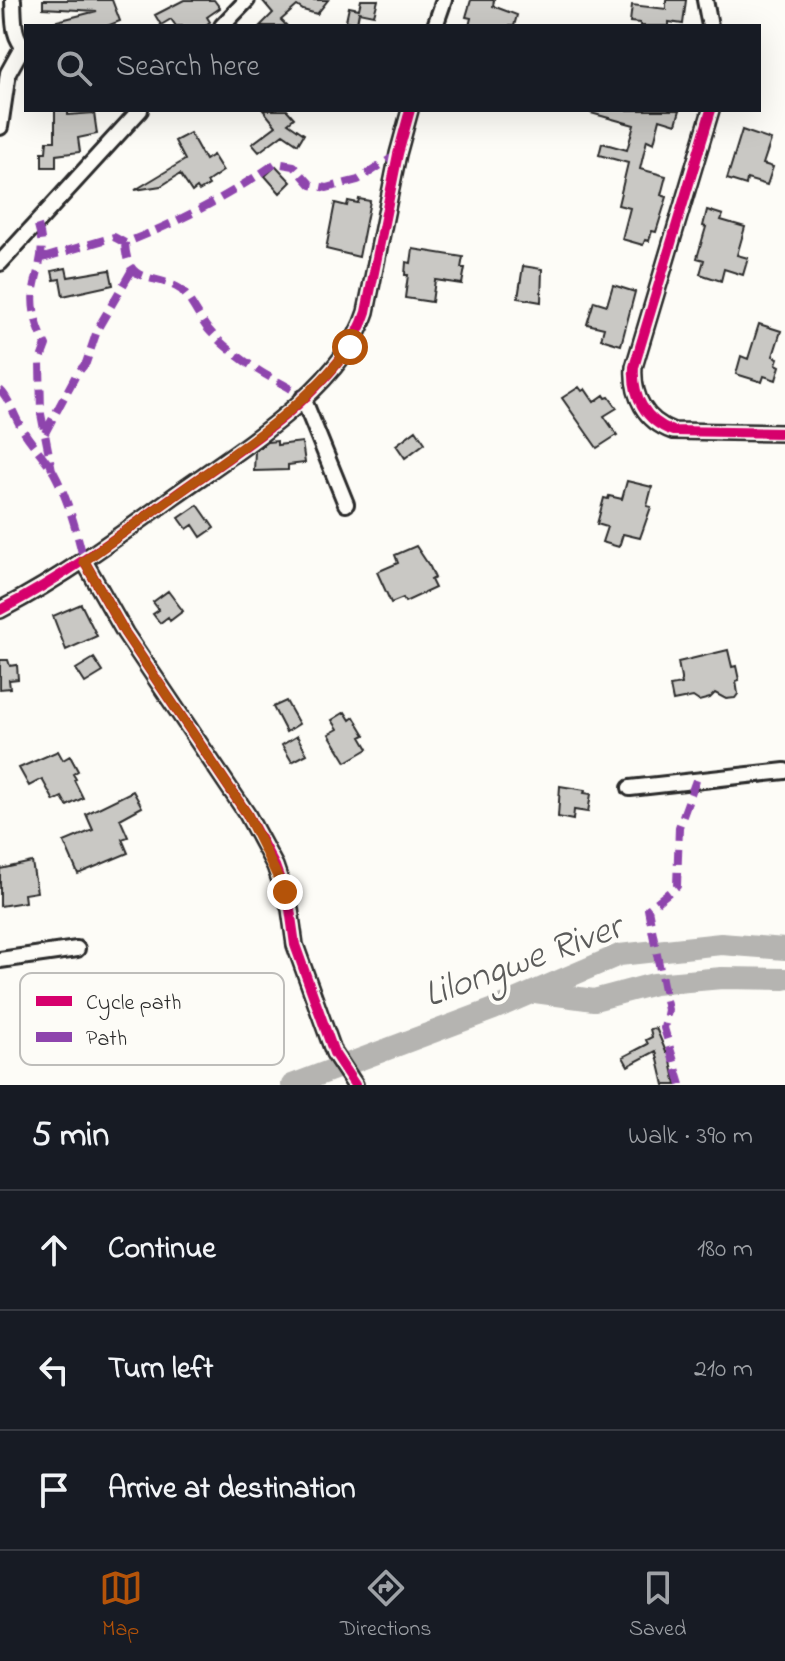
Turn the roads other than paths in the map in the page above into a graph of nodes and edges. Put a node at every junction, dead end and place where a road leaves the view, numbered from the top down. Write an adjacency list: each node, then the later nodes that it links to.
1 (13, 0): 8 (street)
2 (247, 0): 5 (street)
3 (444, 0): 6 (street)
4 (705, 0): 7 (street)
5 (224, 24)
6 (436, 24)
7 (710, 24)
8 (24, 48): 12 (street)
9 (138, 112): 13 (street)
10 (409, 112): 14 (street)
11 (710, 112): 15 (street)
12 (0, 127)
13 (0, 263)
14 (303, 398): 16 (street); 17 (street)
15 (785, 433)
16 (346, 504)
17 (84, 561): 18 (street); 23 (street)
18 (0, 610)
19 (785, 771): 20 (street)
20 (630, 788)
21 (77, 949): 22 (street)
22 (0, 960)
23 (355, 1085)

